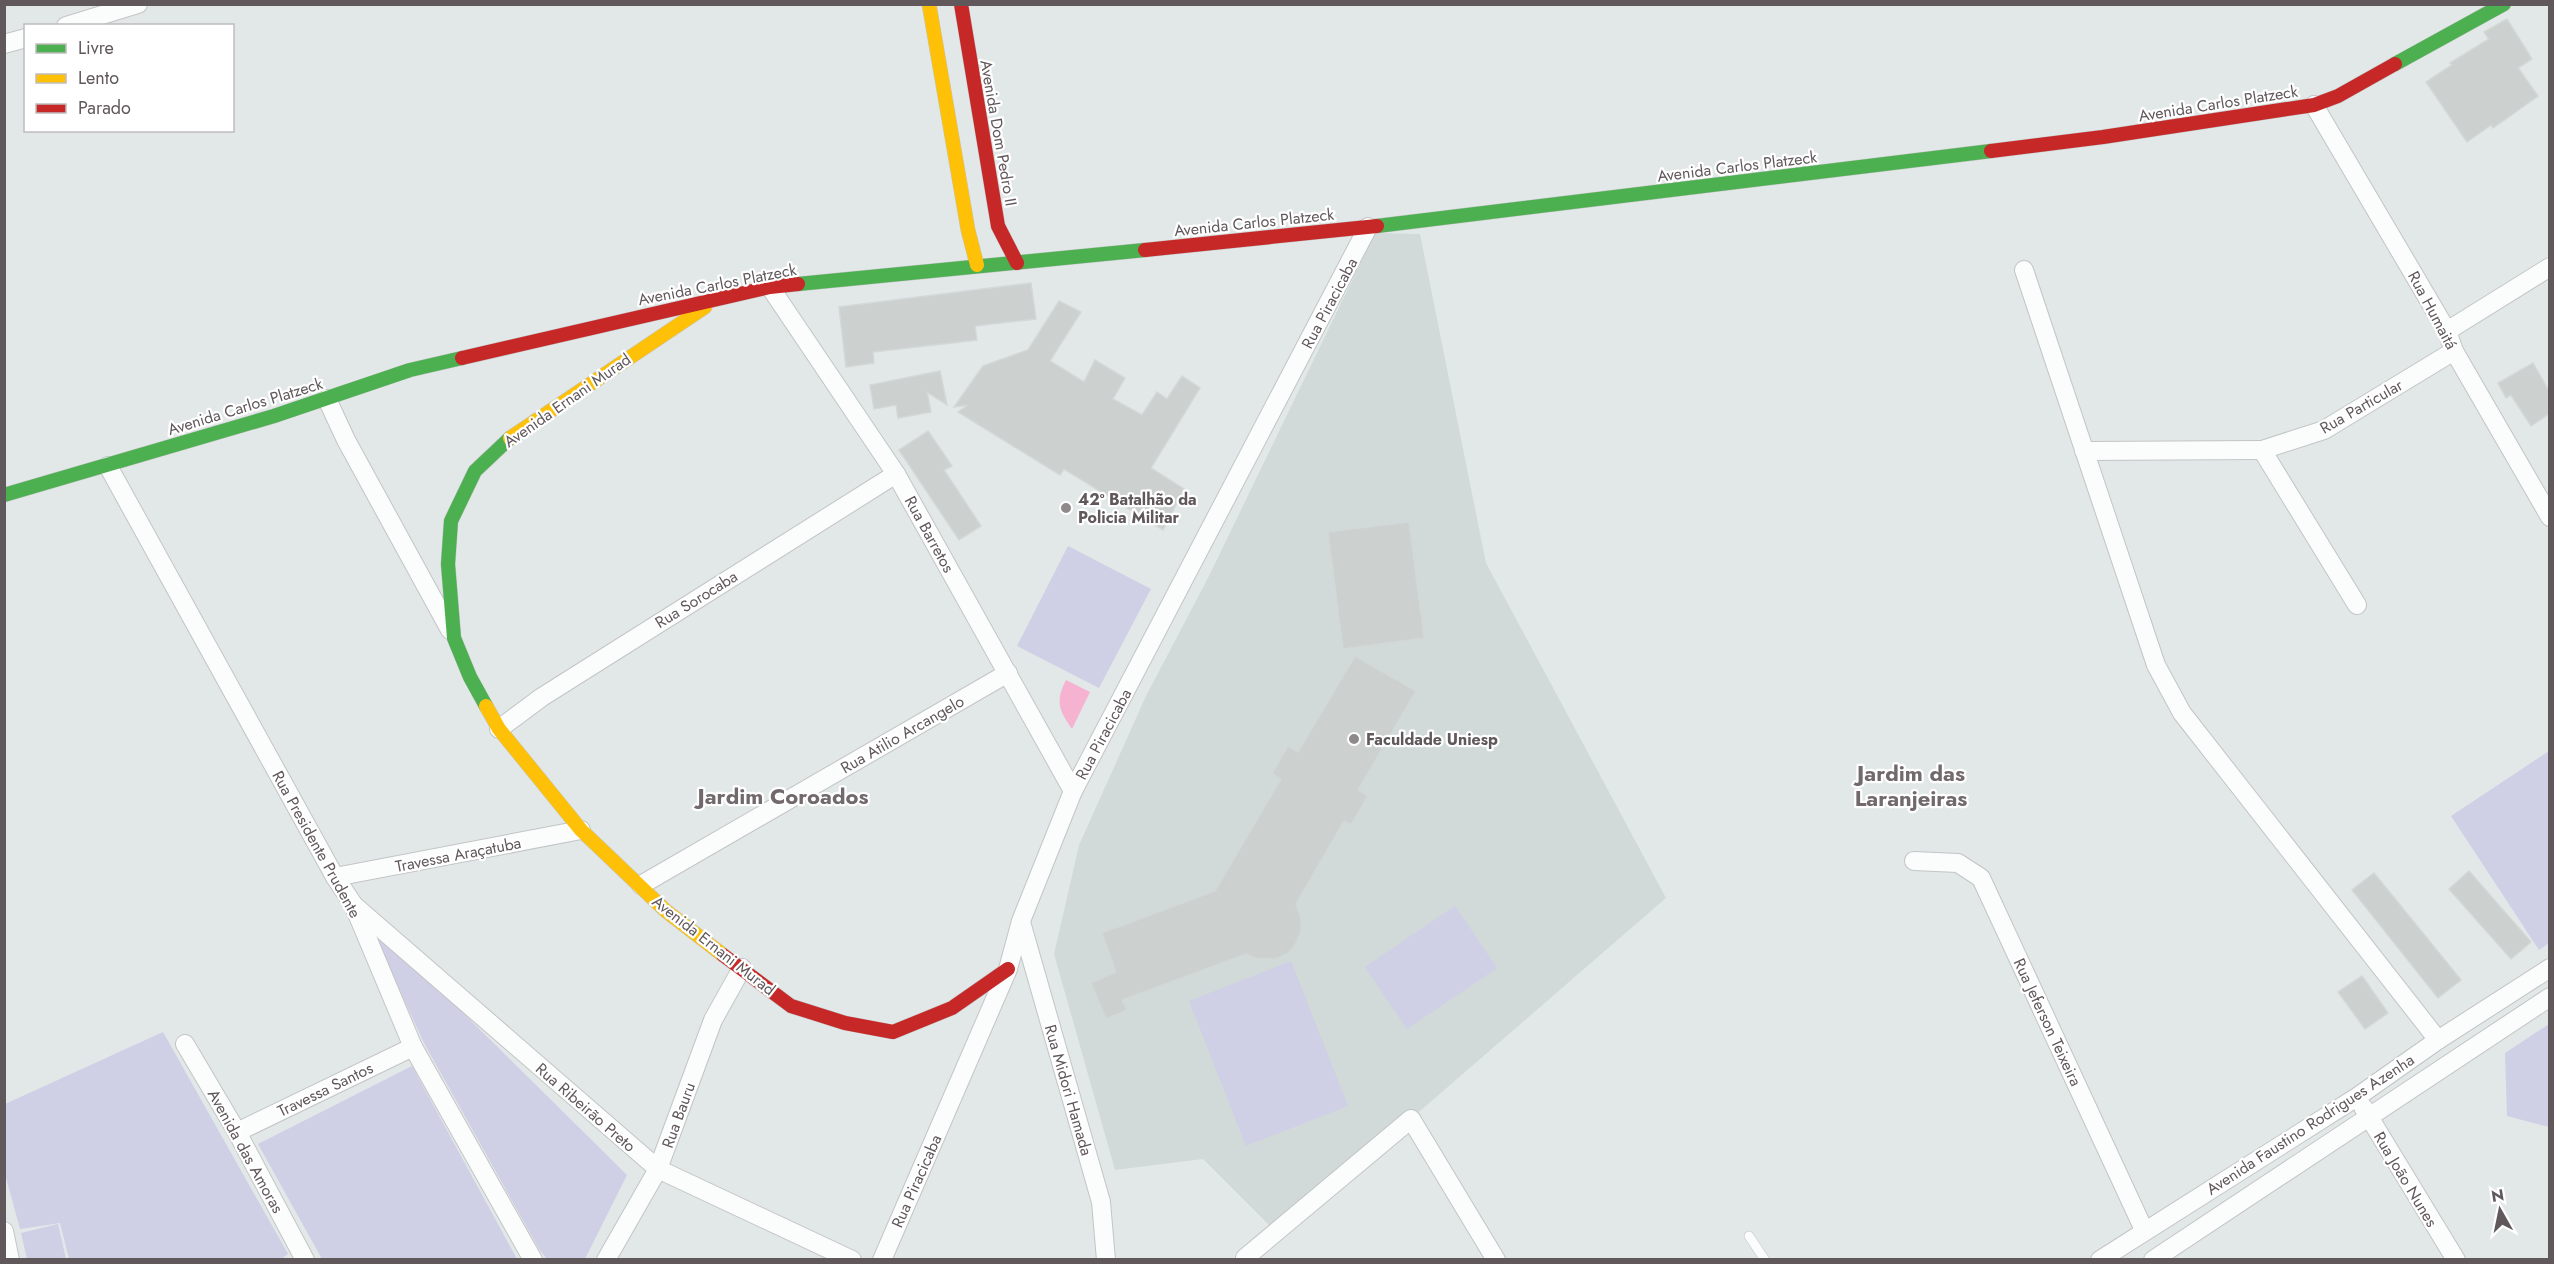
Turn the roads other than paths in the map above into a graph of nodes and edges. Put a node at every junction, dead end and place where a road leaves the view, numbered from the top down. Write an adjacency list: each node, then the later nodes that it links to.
1 (138, 4): 5 (street)
2 (929, 4): 11 (street)
3 (961, 4): 10 (street, Avenida Dom Pedro II)
4 (2504, 4): 8 (street, Avenida Carlos Platzeck)
5 (73, 24)
6 (24, 39): 7 (street)
7 (4, 44)
8 (2314, 105): 9 (street, Avenida Carlos Platzeck); 16 (street, Rua Humaitá)
9 (1368, 228): 10 (street, Avenida Carlos Platzeck); 29 (street, Rua Piracicaba)
10 (1017, 263): 11 (street, Avenida Carlos Platzeck)
11 (977, 265): 14 (street, Avenida Carlos Platzeck)
12 (2550, 267): 16 (street)
13 (2025, 270): 20 (street)
14 (770, 287): 15 (street, Avenida Carlos Platzeck); 22 (street, Rua Barretos)
15 (717, 298): 18 (street, Avenida Carlos Platzeck); 26 (street, Avenida Ernani Murad)
16 (2447, 331): 17 (street, Rua Humaitá)
17 (2454, 351): 19 (street, Rua Particular); 24 (street, Rua Humaitá)
18 (327, 399): 21 (street, Avenida Carlos Platzeck); 26 (street, Avenida Ernani Murad)
19 (2262, 450): 20 (street, Rua Particular); 25 (street)
20 (2084, 451): 40 (street)
21 (108, 466): 23 (street, Avenida Carlos Platzeck); 32 (street, Rua Presidente Prudente)
22 (896, 474): 27 (street, Rua Barretos); 28 (street, Rua Sorocaba)
23 (4, 495)
24 (2550, 517)
25 (2357, 605)
26 (454, 638): 28 (street, Avenida Ernani Murad)
27 (1008, 673): 29 (street, Rua Barretos); 33 (street, Rua Atilio Arcangelo)
28 (499, 729): 30 (street, Avenida Ernani Murad)
29 (1073, 791): 35 (street, Rua Piracicaba)
30 (581, 830): 32 (street, Travessa Araçatuba); 33 (street, Avenida Ernani Murad)
31 (1914, 861): 47 (street, Rua Jeferson Teixeira)
32 (335, 878): 34 (street, Rua Presidente Prudente)
33 (641, 885): 36 (street, Avenida Ernani Murad)
34 (353, 904): 42 (street, Rua Presidente Prudente); 46 (street, Rua Ribeirão Preto)
35 (1021, 921): 38 (street, Rua Piracicaba); 57 (street, Rua Midori Hamada)
36 (742, 968): 38 (street, Avenida Ernani Murad); 46 (street, Rua Bauru)
37 (2550, 968): 40 (street, Avenida Faustino Rodrigues Azenha)
38 (1008, 969): 56 (street, Rua Piracicaba)
39 (2550, 997): 44 (street, Avenida Faustino Rodrigues Azenha)
40 (2438, 1040): 43 (street, Avenida Faustino Rodrigues Azenha)
41 (185, 1044): 45 (street, Avenida das Amoras)
42 (413, 1047): 45 (street, Travessa Santos); 51 (street, Rua Presidente Prudente)
43 (2357, 1097): 44 (street, Rua João Nunes); 47 (street, Avenida Faustino Rodrigues Azenha)
44 (2367, 1115): 61 (street, Avenida Faustino Rodrigues Azenha); 62 (street, Rua João Nunes)
45 (237, 1132): 50 (street, Avenida das Amoras)
46 (658, 1169): 54 (street, Rua Bauru); 55 (street, Rua Ribeirão Preto)
47 (2144, 1230): 60 (street, Avenida Faustino Rodrigues Azenha)
48 (4, 1231): 53 (street)
49 (1749, 1236): 59 (lane)
50 (303, 1259)
51 (533, 1259)
52 (1245, 1259): 58 (street)
53 (10, 1260)
54 (606, 1260)
55 (852, 1260)
56 (882, 1260)
57 (1106, 1260)
58 (1496, 1260)
59 (1765, 1260)
60 (2100, 1260)
61 (2153, 1260)
62 (2456, 1260)

